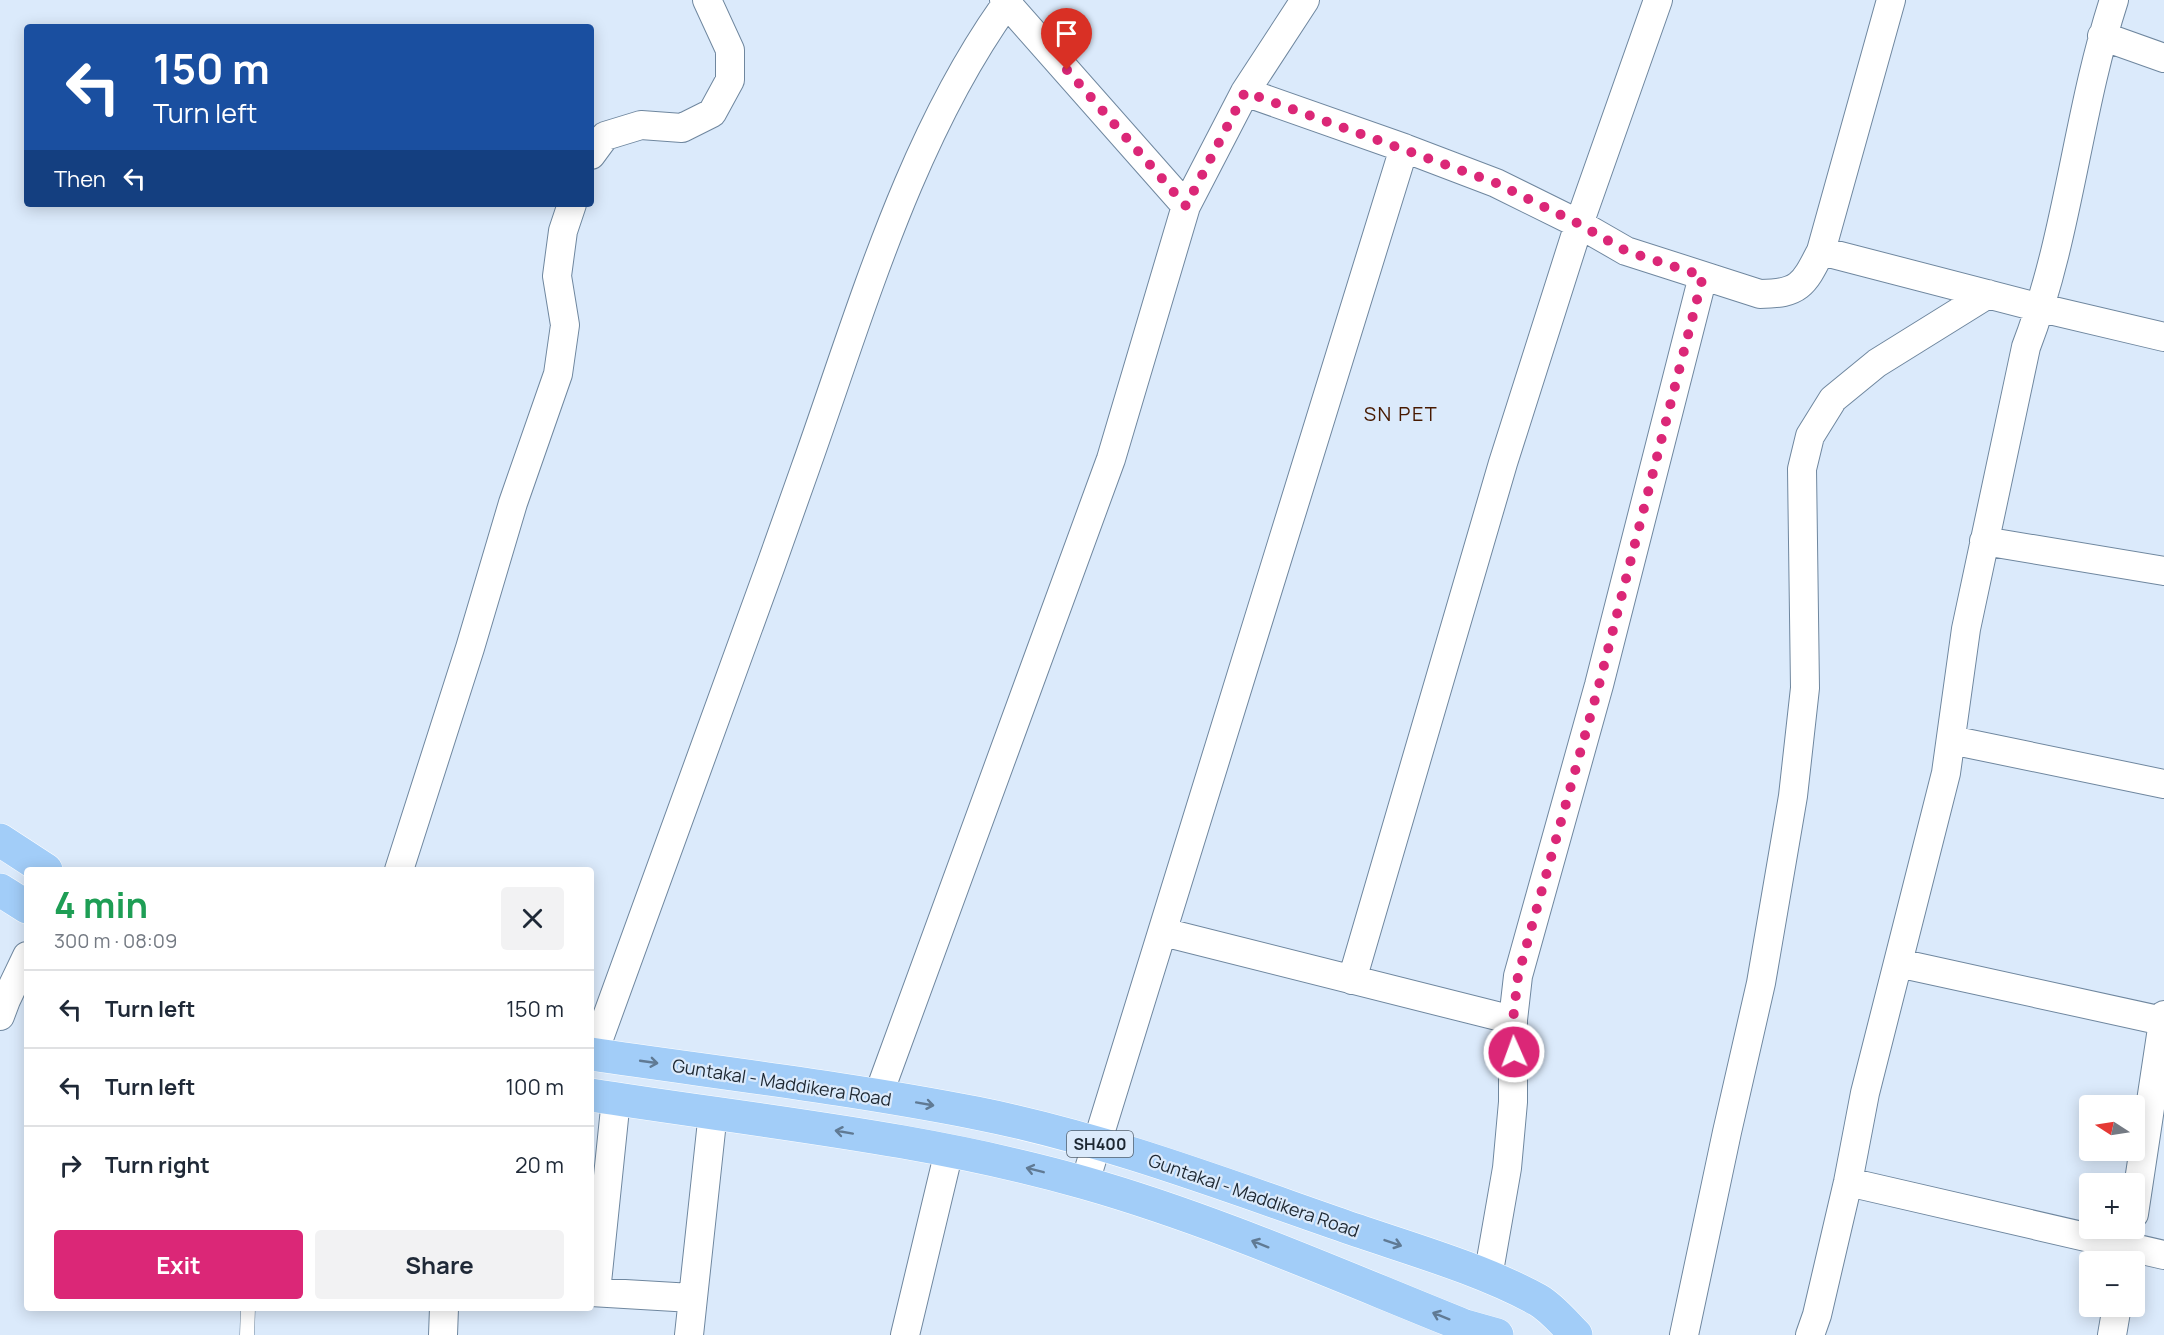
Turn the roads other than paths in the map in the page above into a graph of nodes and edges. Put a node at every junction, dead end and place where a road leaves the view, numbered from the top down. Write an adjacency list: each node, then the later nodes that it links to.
1 (706, 0): 11 (street)
2 (1305, 0): 9 (street)
3 (1658, 0): 14 (street)
4 (1891, 0): 15 (street)
5 (2114, 0): 7 (street)
6 (1007, 1): 12 (street); 36 (street)
7 (2102, 36): 8 (street); 18 (street)
8 (2164, 58)
9 (1245, 92): 10 (street); 12 (street)
10 (1404, 148): 14 (street); 29 (street)
11 (594, 151)
12 (1186, 206): 38 (street)
13 (571, 207): 26 (street)
14 (1579, 224): 16 (street); 32 (street)
15 (1821, 250): 16 (street); 17 (street)
16 (1703, 276): 35 (street)
17 (1988, 294): 18 (street); 60 (street)
18 (2041, 308): 19 (street); 20 (street)
19 (2163, 332)
20 (1984, 541): 21 (street); 22 (street)
21 (2164, 571)
22 (1951, 740): 23 (street); 31 (street)
23 (2164, 784)
24 (0, 840): 25 (main road)
25 (41, 867)
26 (400, 867)
27 (0, 890): 28 (main road)
28 (24, 906)
29 (1163, 932): 32 (street); 41 (street)
30 (24, 962): 33 (street)
31 (1898, 963): 34 (street); 45 (street)
32 (1352, 980): 35 (street)
33 (0, 1016)
34 (2164, 1018): 43 (street)
35 (1513, 1020): 48 (street)
36 (594, 1049)
37 (594, 1054): 38 (main road, Guntakal - Maddikera Road / SH400, one-way to 38)
38 (878, 1096): 41 (main road, Guntakal - Maddikera Road / SH400, one-way to 41)
39 (604, 1097): 40 (main road, SH400); 49 (street)
40 (712, 1112): 42 (main road, SH400, one-way to 40); 50 (street)
41 (1096, 1143): 44 (street); 48 (main road, Guntakal - Maddikera Road / SH400, one-way to 48)
42 (949, 1151): 44 (main road, SH400, one-way to 42); 57 (street)
43 (2140, 1173)
44 (1085, 1182): 58 (main road, SH400, one-way to 44)
45 (1848, 1182): 46 (street); 61 (street)
46 (2130, 1246): 47 (street)
47 (2164, 1256)
48 (1488, 1276): 59 (main road, Guntakal - Maddikera Road / SH400)
49 (594, 1292): 50 (street)
50 (692, 1298): 56 (street)
51 (249, 1311): 54 (lane)
52 (444, 1311): 55 (street)
53 (2115, 1317): 62 (street)
54 (247, 1335)
55 (443, 1335)
56 (689, 1335)
57 (905, 1335)
58 (1497, 1335)
59 (1576, 1335)
60 (1684, 1335)
61 (1810, 1335)
62 (2112, 1335)

